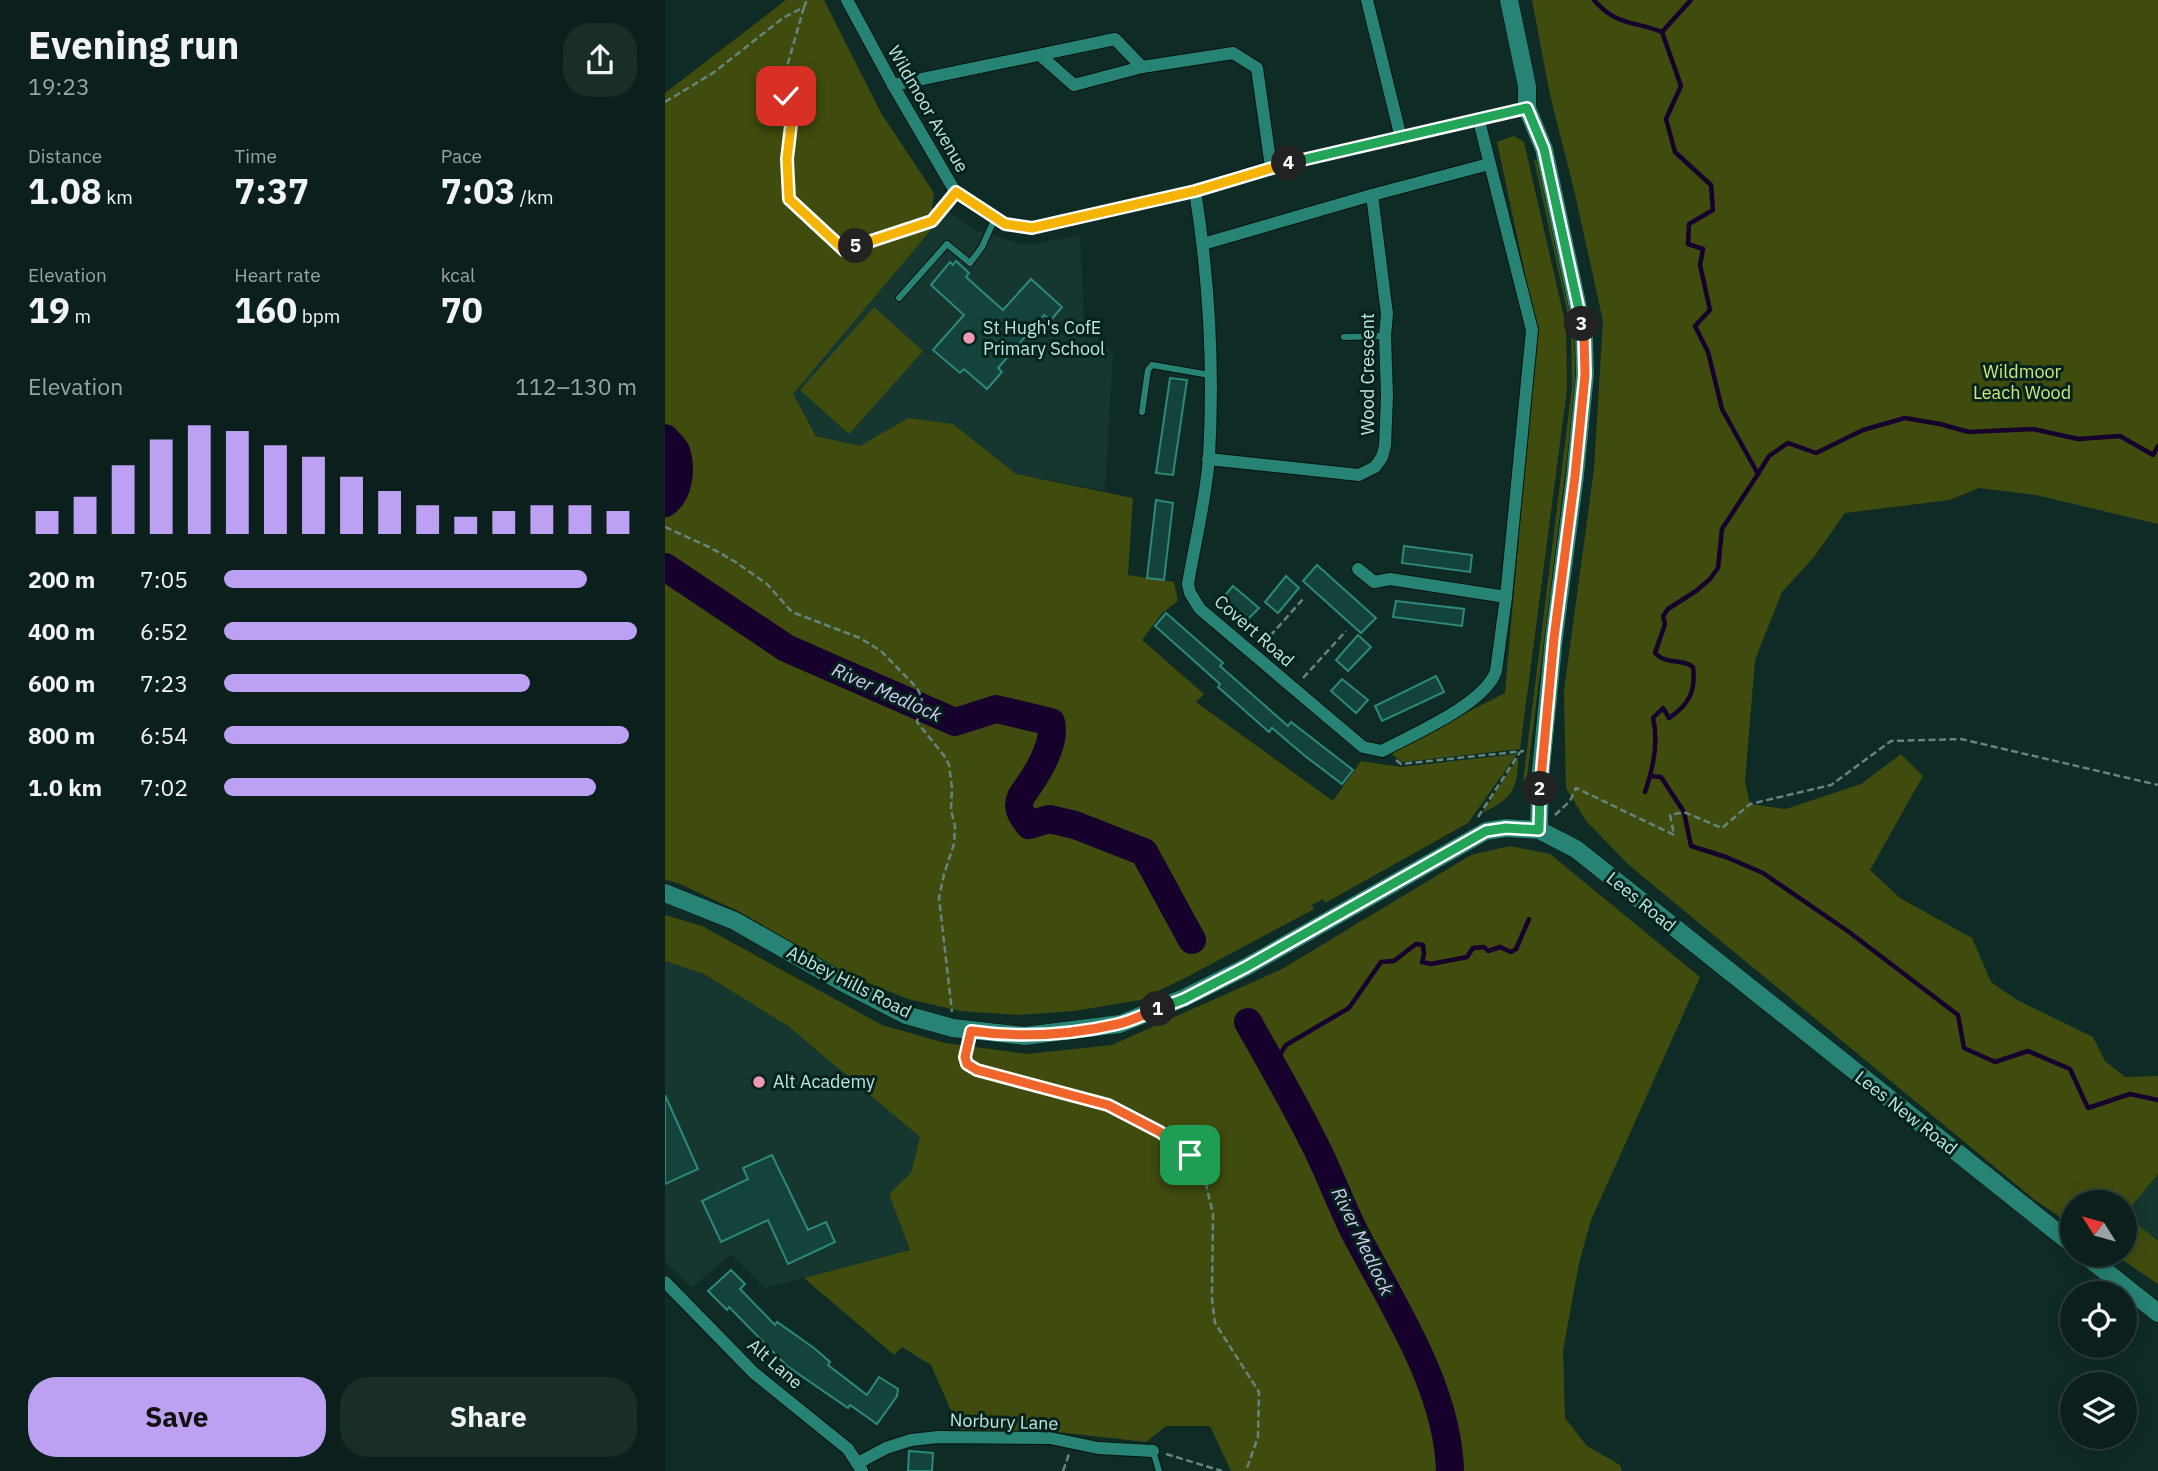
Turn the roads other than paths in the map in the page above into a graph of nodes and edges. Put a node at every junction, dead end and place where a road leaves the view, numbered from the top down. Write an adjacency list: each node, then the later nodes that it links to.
1 (847, 0): 6 (street, Wildmoor Avenue)
2 (1367, 0): 9 (street)
3 (1509, 0): 7 (main road)
4 (1041, 56): 5 (street); 5 (street); 6 (street)
5 (1142, 67): 11 (street)
6 (893, 85): 14 (street, Wildmoor Avenue)
7 (1527, 108): 8 (street, Wildmoor Avenue); 24 (main road)
8 (1479, 121): 9 (street, Wildmoor Avenue); 10 (street)
9 (1401, 138): 11 (street, Wildmoor Avenue)
10 (1489, 164): 13 (street); 23 (street)
11 (1271, 167): 12 (street, Wildmoor Avenue)
12 (1195, 191): 14 (street, Wildmoor Avenue); 15 (street, Covert Road)
13 (1372, 195): 15 (street); 17 (street, Wood Crescent)
14 (995, 218): 16 (lane)
15 (1203, 244): 19 (street, Covert Road)
16 (899, 298)
17 (1385, 336): 18 (lane); 21 (street, Wood Crescent)
18 (1344, 337)
19 (1210, 376): 20 (lane); 21 (street, Covert Road)
20 (1142, 412)
21 (1209, 459): 23 (street, Covert Road)
22 (1357, 569): 23 (street)
23 (1506, 597)
24 (1539, 830): 25 (main road, Abbey Hills Road); 26 (main road, Lees Road)
25 (665, 893)
26 (1739, 981): 27 (main road, Lees New Road)
27 (2060, 1235)
28 (2100, 1267): 30 (main road)
29 (665, 1282): 32 (street, Alt Lane)
30 (2158, 1313)
31 (1153, 1451): 32 (street, Norbury Lane); 33 (lane)
32 (860, 1467)
33 (1159, 1471)

